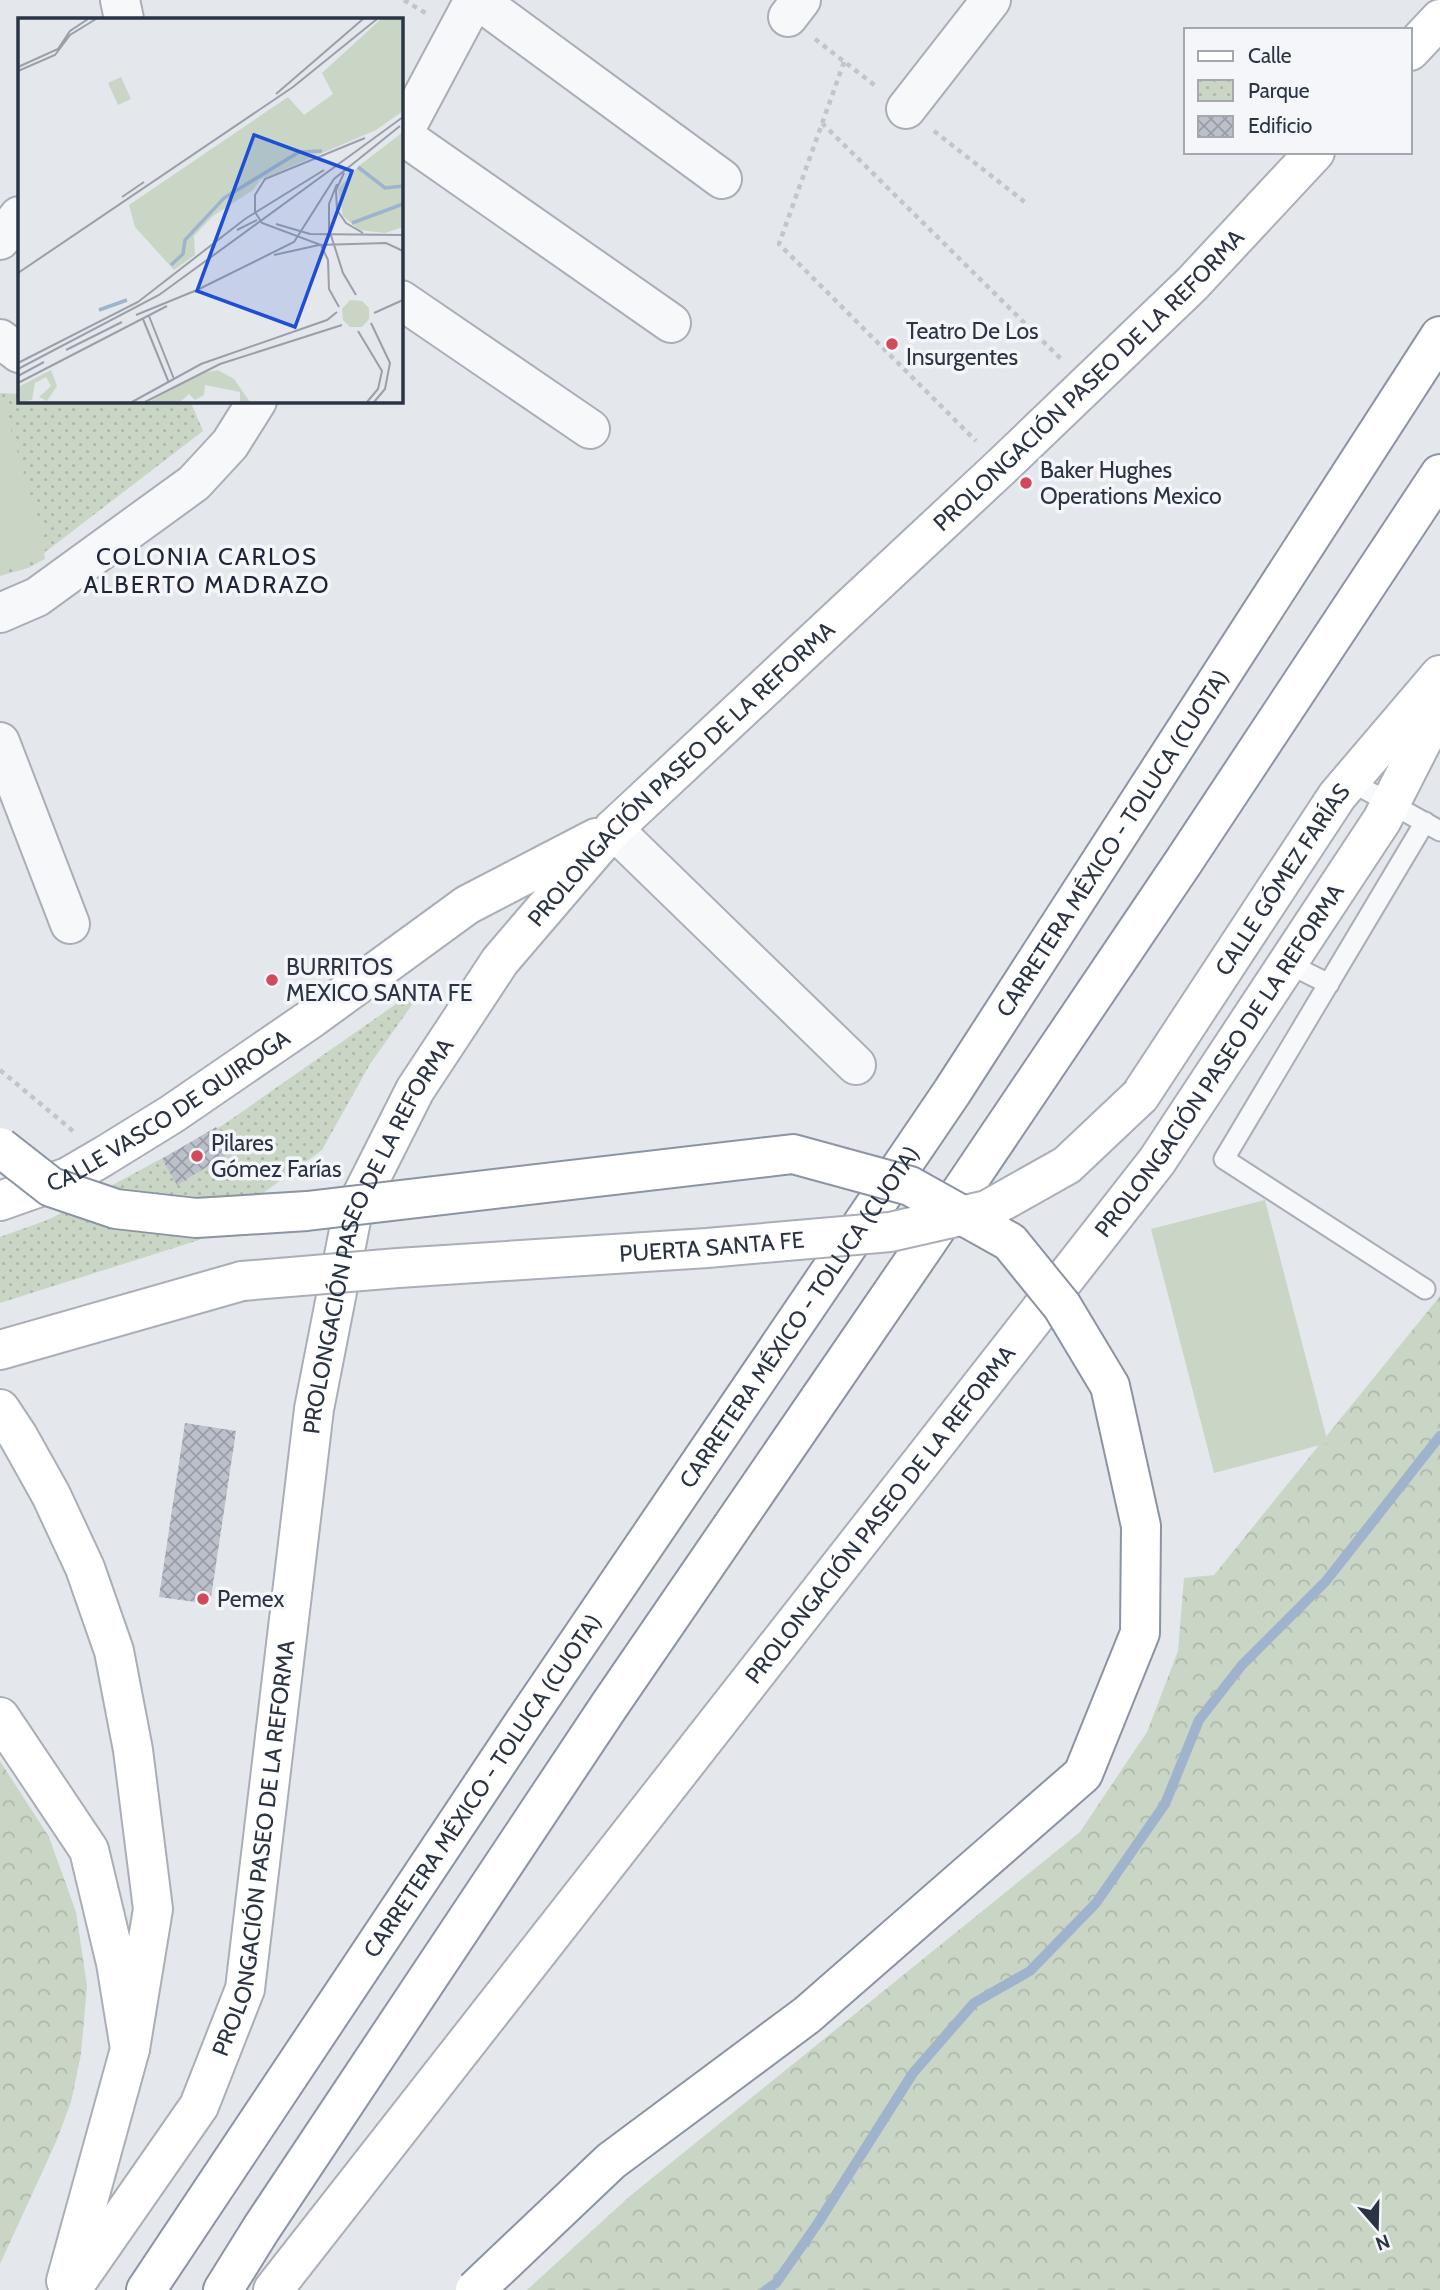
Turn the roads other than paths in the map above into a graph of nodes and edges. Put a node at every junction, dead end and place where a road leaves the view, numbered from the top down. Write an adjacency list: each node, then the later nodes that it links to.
1 (120, 0): 4 (street)
2 (476, 0): 8 (street); 11 (street)
3 (991, 0): 7 (street)
4 (124, 18)
5 (1440, 19): 6 (main road)
6 (1412, 49)
7 (906, 109)
8 (402, 134)
9 (402, 137): 15 (street)
10 (1313, 154): 28 (main road, PROLONGACIÓN PASEO DE LA REFORMA)
11 (722, 179)
12 (18, 217): 13 (street)
13 (0, 240)
14 (402, 301): 20 (street)
15 (671, 324)
16 (1440, 335): 43 (main road, CARRETERA MÉXICO - TOLUCA (CUOTA))
17 (0, 339): 18 (street)
18 (18, 352)
19 (256, 402): 22 (street)
20 (590, 429)
21 (1440, 474): 44 (main road)
22 (0, 613)
23 (1438, 688): 25 (main road, CALLE GÓMEZ FARÍAS); 26 (main road, PROLONGACIÓN PASEO DE LA REFORMA)
24 (0, 742): 29 (street)
25 (1350, 781): 26 (lane); 33 (main road, CALLE GÓMEZ FARÍAS)
26 (1391, 804): 27 (lane); 30 (main road, PROLONGACIÓN PASEO DE LA REFORMA)
27 (1433, 827): 31 (lane)
28 (613, 829): 32 (street); 35 (main road, CALLE VASCO DE QUIROGA); 42 (main road, PROLONGACIÓN PASEO DE LA REFORMA)
29 (70, 923)
30 (1287, 963): 31 (lane); 45 (main road, PROLONGACIÓN PASEO DE LA REFORMA)
31 (1329, 984): 36 (lane)
32 (856, 1065)
33 (1140, 1096): 37 (main road, PUERTA SANTA FE, bridge)
34 (0, 1147): 46 (main road, bridge)
35 (0, 1200)
36 (1425, 1289)
37 (0, 1350)
38 (0, 1409): 40 (main road)
39 (0, 1717): 40 (main road)
40 (130, 2049): 41 (main road)
41 (63, 2290)
42 (71, 2290)
43 (146, 2290)
44 (223, 2290)
45 (273, 2290)
46 (475, 2290)

